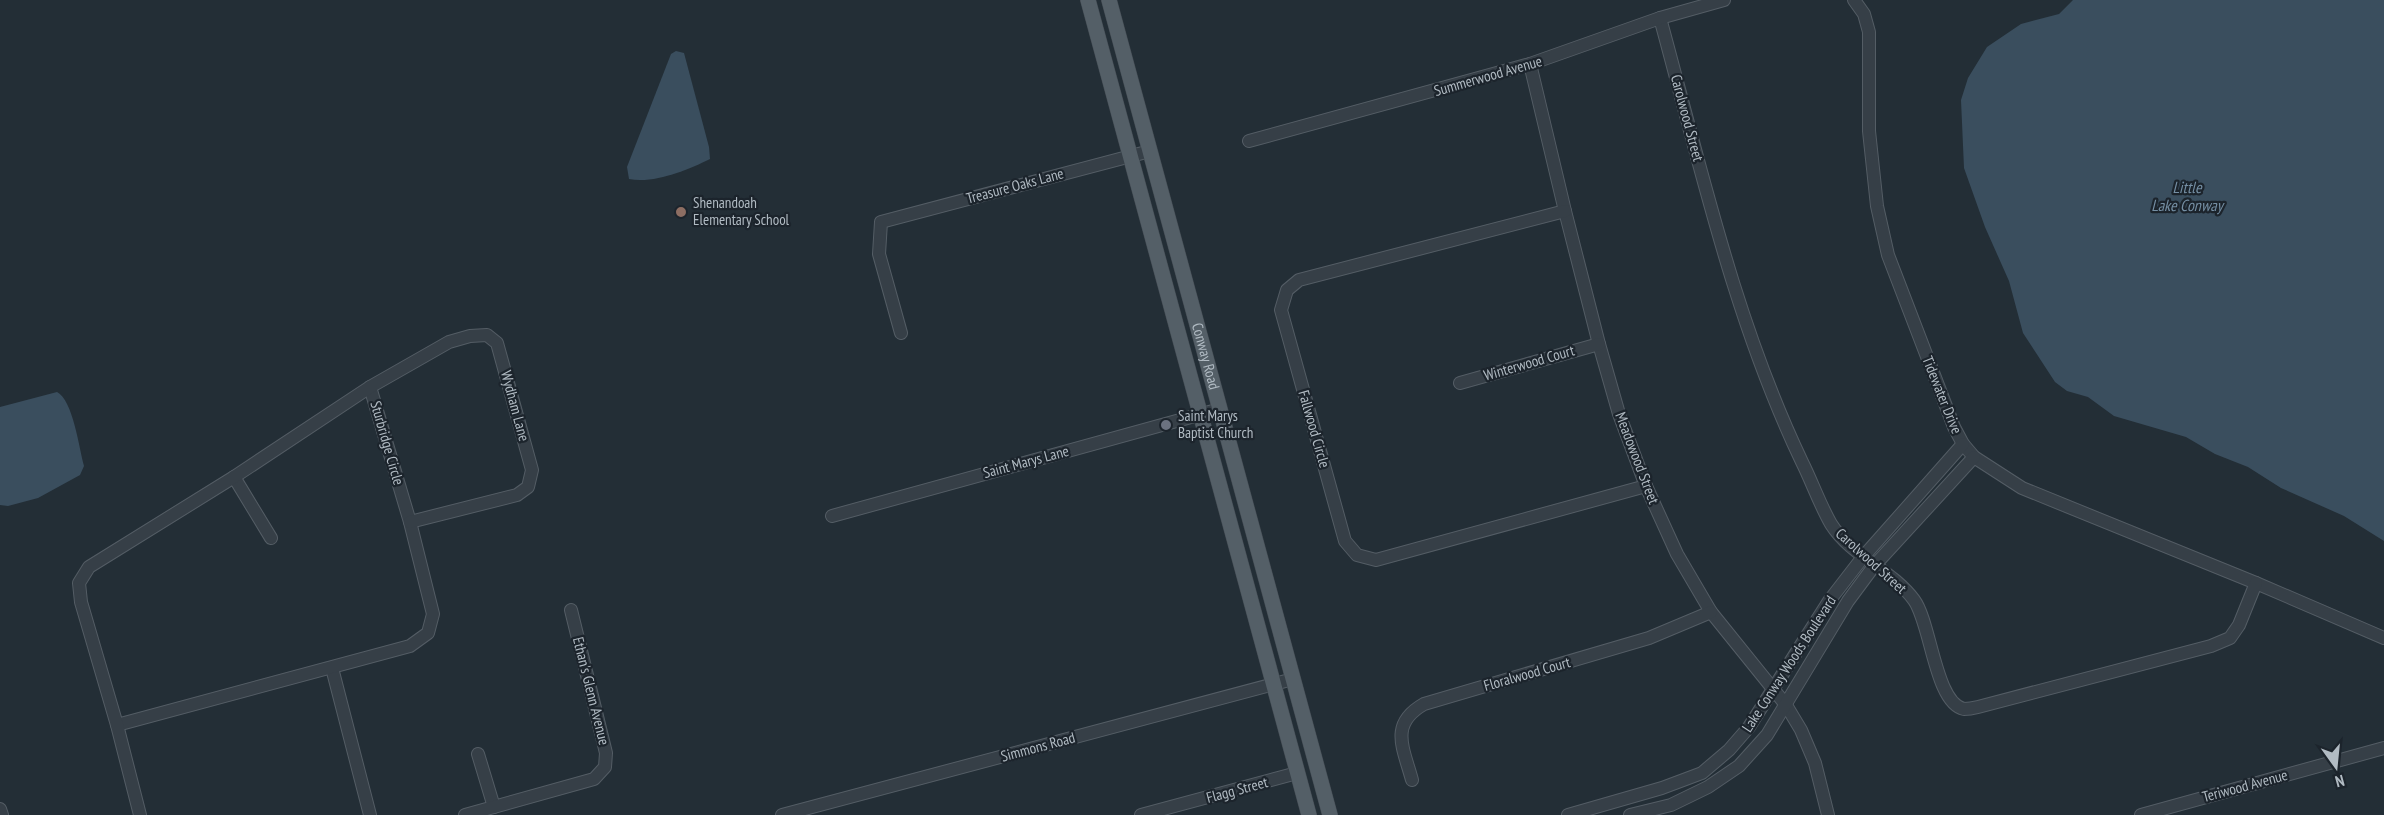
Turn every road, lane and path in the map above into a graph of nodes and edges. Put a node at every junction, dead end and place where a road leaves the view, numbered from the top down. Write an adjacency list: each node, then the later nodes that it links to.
1 (1088, 0): 9 (main road, Conway Road)
2 (1109, 0): 8 (main road, Conway Road)
3 (1724, 0): 5 (street, Summerwood Avenue)
4 (1854, 0): 17 (street, Tidewater Drive)
5 (1660, 18): 6 (street, Summerwood Avenue); 24 (street, Carolwood Street)
6 (1530, 64): 7 (street, Summerwood Avenue); 10 (street, Meadowood Street)
7 (1249, 141)
8 (1150, 151): 9 (street, Treasure Oaks Lane); 15 (main road, Conway Road)
9 (1130, 156): 11 (street, Treasure Oaks Lane); 16 (main road, Conway Road)
10 (1565, 211): 12 (street, Meadowood Street); 20 (street, Fallwood Circle)
11 (901, 333)
12 (1599, 344): 13 (street, Winterwood Court); 20 (street, Meadowood Street)
13 (1460, 383)
14 (370, 387): 19 (street, Sturbridge Circle); 22 (street, Sturbridge Circle); 22 (street, Wydham Lane)
15 (1220, 409): 16 (street, Saint Marys Lane); 31 (main road, Conway Road)
16 (1200, 414): 21 (street, Saint Marys Lane); 32 (main road, Conway Road)
17 (1963, 444): 18 (street, Tidewater Drive); 24 (street, Lake Conway Woods Boulevard)
18 (1974, 457): 25 (street, Lake Conway Woods Boulevard); 26 (street, Tidewater Drive)
19 (234, 477): 23 (street); 35 (street, Sturbridge Circle)
20 (1646, 486): 28 (street, Meadowood Street)
21 (832, 516)
22 (410, 522): 30 (street, Sturbridge Circle)
23 (271, 538)
24 (1863, 557): 25 (street, Carolwood Street); 33 (street, Lake Conway Woods Boulevard)
25 (1874, 566): 26 (street, Carolwood Street); 34 (street, Lake Conway Woods Boulevard)
26 (2256, 583): 29 (street, Tidewater Drive)
27 (571, 610): 41 (street, Ethan's Glenn Avenue)
28 (1711, 612): 33 (street, Meadowood Street); 39 (street, Floralwood Court)
29 (2384, 638)
30 (332, 668): 35 (street, Sturbridge Circle); 45 (street)
31 (1293, 679): 32 (street, Simmons Road); 50 (main road, Conway Road)
32 (1273, 685): 38 (main road, Conway Road); 47 (street, Simmons Road)
33 (1774, 690): 34 (street, Meadowood Street); 40 (street, Lake Conway Woods Boulevard)
34 (1786, 705): 53 (street, Lake Conway Woods Boulevard); 54 (street, Meadowood Street)
35 (117, 725): 44 (street)
36 (2384, 748): 55 (street, Teriwood Avenue)
37 (478, 754): 41 (street)
38 (1298, 773): 48 (street, Flagg Street); 49 (main road, Conway Road)
39 (1412, 780)
40 (1611, 801): 51 (street, Lake Conway Woods Boulevard); 52 (street)
41 (494, 807): 46 (street, Ethan's Glenn Avenue)
42 (0, 808): 43 (street)
43 (2, 815)
44 (140, 815)
45 (370, 815)
46 (465, 815)
47 (782, 815)
48 (1141, 815)
49 (1309, 815)
50 (1330, 815)
51 (1568, 815)
52 (1614, 815)
53 (1630, 815)
54 (1828, 815)
55 (2141, 815)

